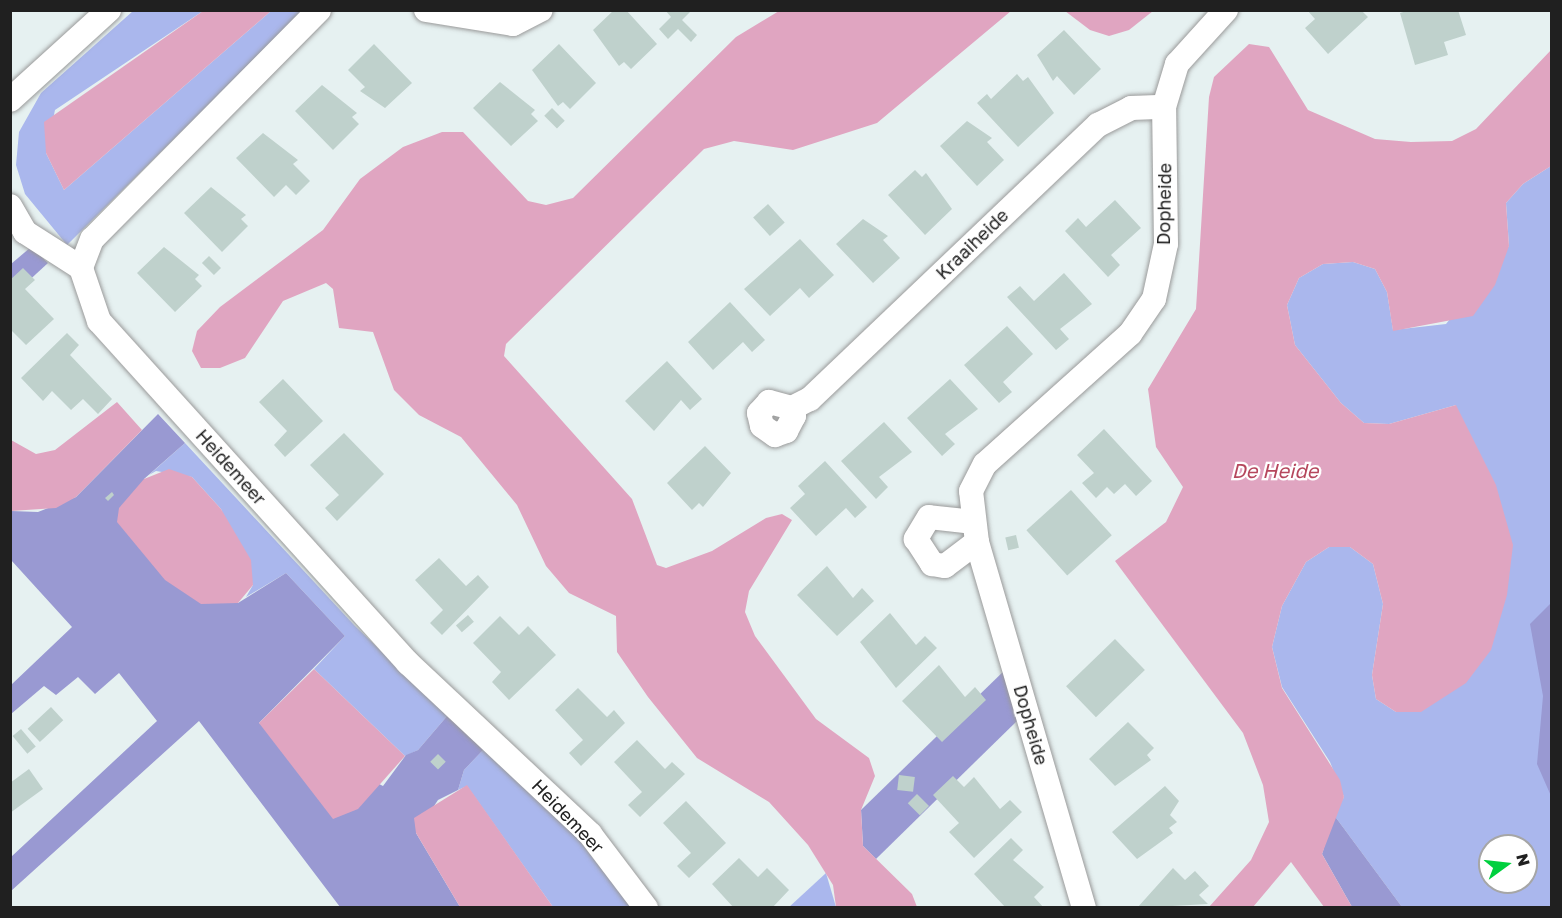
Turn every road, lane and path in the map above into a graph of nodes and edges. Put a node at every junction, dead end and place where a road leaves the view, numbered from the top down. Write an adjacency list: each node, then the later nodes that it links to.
1 (109, 10): 6 (street)
2 (320, 10): 9 (street)
3 (426, 10): 4 (street)
4 (541, 10)
5 (1226, 10): 7 (street, Dopheide)
6 (10, 100)
7 (1164, 107): 10 (street, Kraaiheide); 12 (street, Dopheide)
8 (10, 206): 9 (street)
9 (81, 268): 11 (street, Heidemeer)
10 (792, 408)
11 (646, 908)
12 (1084, 908)

